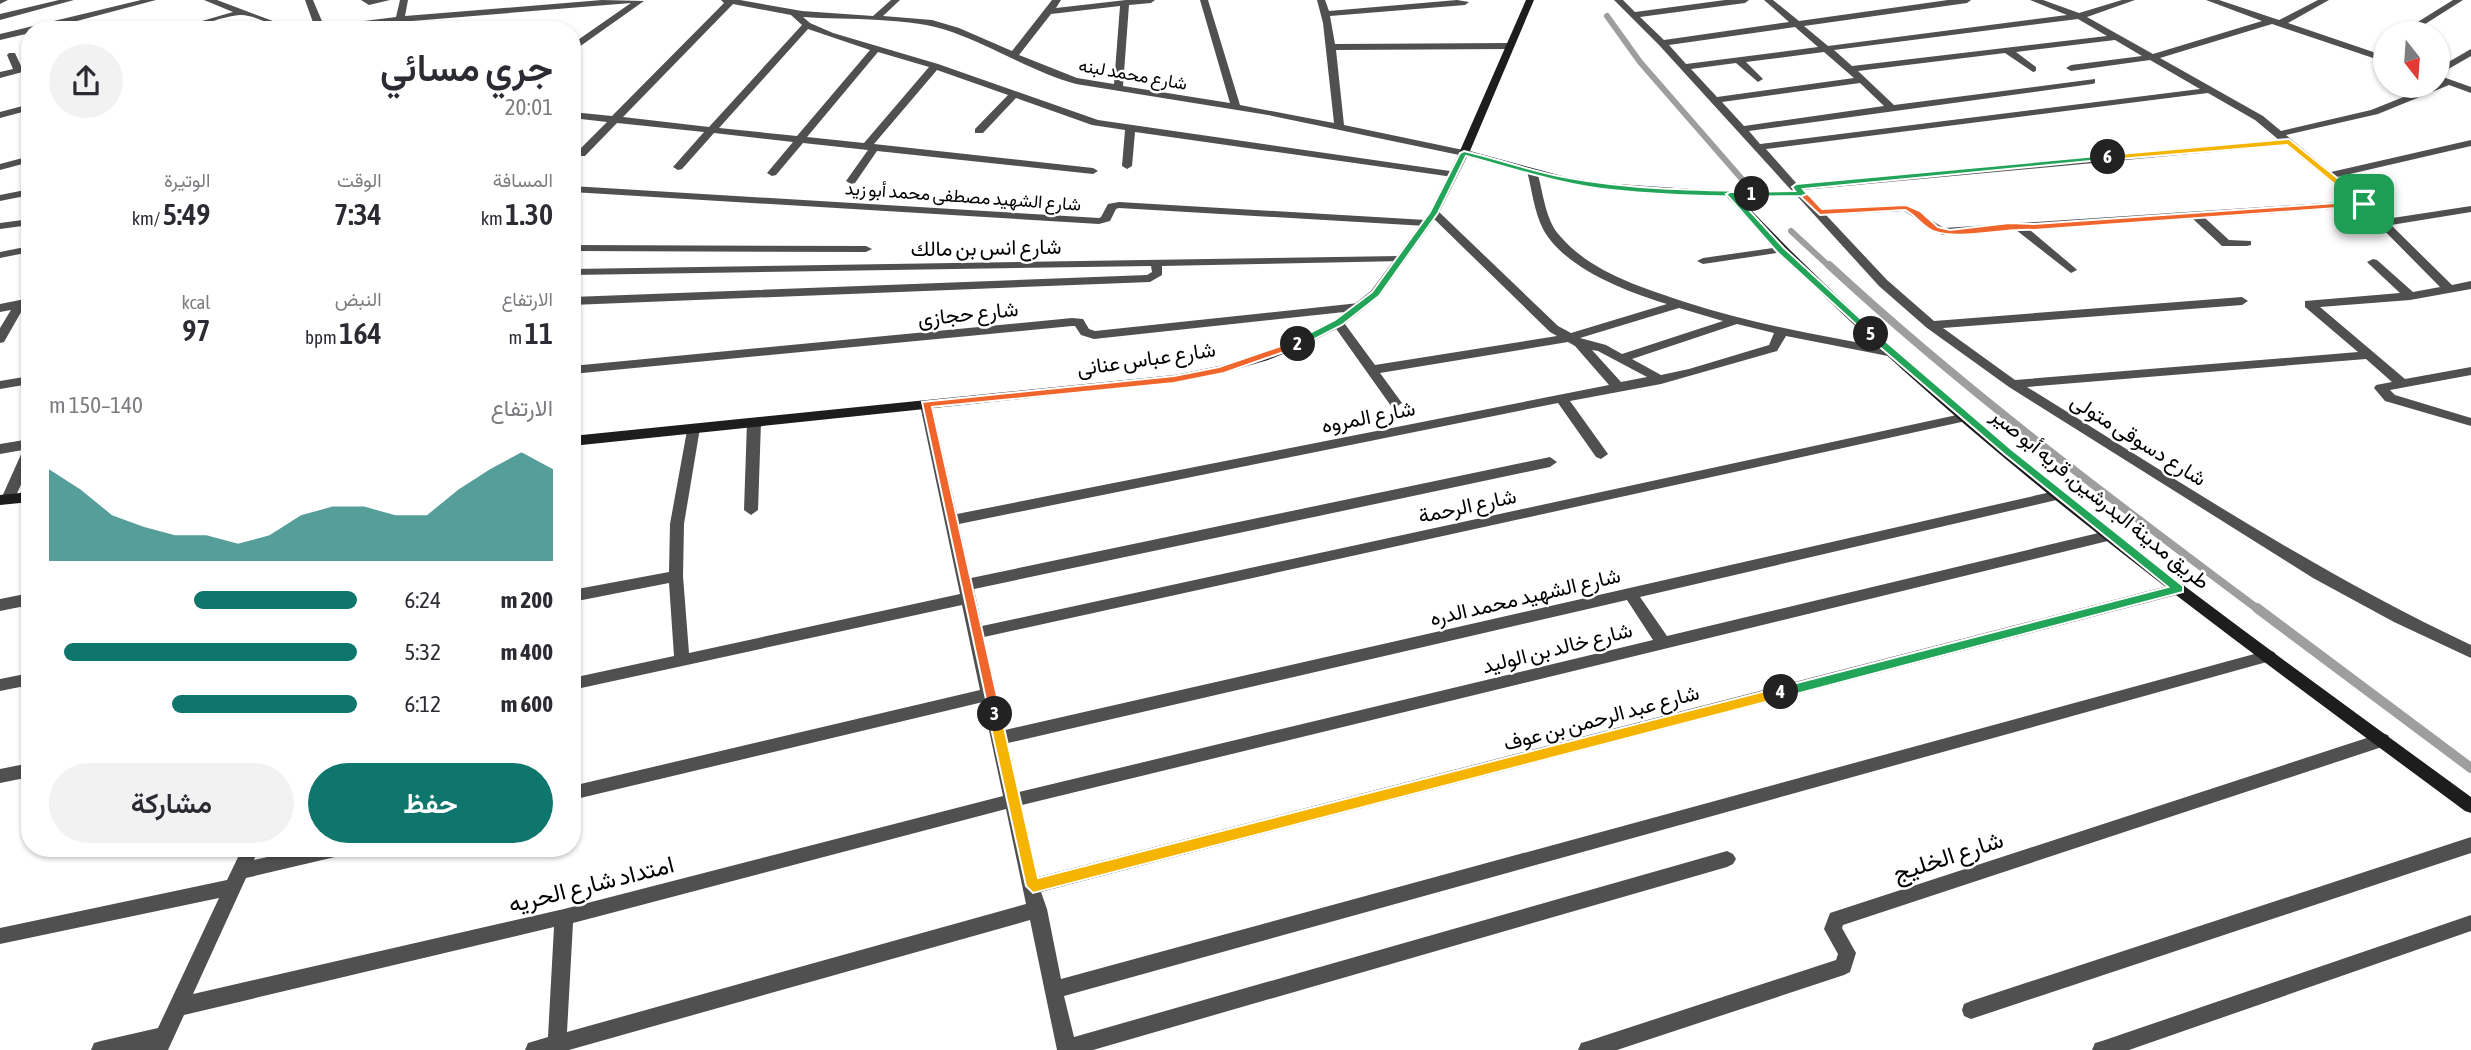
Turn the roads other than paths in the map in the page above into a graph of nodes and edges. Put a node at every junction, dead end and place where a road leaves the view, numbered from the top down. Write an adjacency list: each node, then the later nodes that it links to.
1 (70, 0): 40 (street)
2 (152, 0): 43 (street)
3 (208, 0): 35 (street)
4 (309, 0): 46 (street)
5 (365, 0): 6 (street)
6 (386, 0)
7 (404, 0): 42 (street)
8 (635, 0): 27 (street)
9 (641, 0): 55 (street)
10 (725, 0): 28 (street, شارع محمد لبنه)
11 (896, 0): 41 (street)
12 (1040, 0): 33 (street)
13 (1151, 0): 31 (street)
14 (1204, 0): 87 (street)
15 (1321, 0): 37 (street)
16 (1530, 0): 57 (street, شارع عباس عنانى)
17 (1618, 0): 38 (street, شارع دسوقى متولى)
18 (1745, 0): 38 (street)
19 (1768, 0): 50 (street)
20 (1967, 0): 50 (street)
21 (2034, 0): 39 (street)
22 (2130, 0): 39 (street)
23 (2210, 0): 34 (street)
24 (2240, 0): 34 (street)
25 (2325, 0): 49 (street)
26 (2459, 0): 48 (street)
27 (619, 1): 32 (street)
28 (731, 1): 30 (street, شارع محمد لبنه); 92 (street)
29 (1465, 2): 37 (street)
30 (766, 3): 36 (street, شارع محمد لبنه)
31 (1125, 3): 33 (street); 81 (street)
32 (516, 5): 42 (street)
33 (1054, 5): 65 (street)
34 (2228, 6): 49 (street)
35 (243, 12): 44 (street); 45 (street)
36 (793, 13): 41 (street, شارع محمد لبنه); 51 (street)
37 (1325, 14): 58 (street)
38 (1632, 15): 56 (street, شارع دسوقى متولى)
39 (2079, 16): 54 (street); 59 (street)
40 (0, 17)
41 (877, 17): 65 (street, شارع محمد لبنه)
42 (400, 19): 47 (street)
43 (67, 21)
44 (209, 21)
45 (268, 21)
46 (316, 21)
47 (384, 21)
48 (2425, 21)
49 (2275, 23): 63 (street); 66 (street)
50 (1794, 24): 56 (street); 59 (street)
51 (807, 25): 60 (street); 96 (street)
52 (21, 32): 53 (street)
53 (0, 37)
54 (2118, 37): 61 (street); 66 (street)
55 (581, 43)
56 (1662, 43): 70 (street, شارع دسوقى متولى)
57 (1509, 46): 58 (street); 104 (street, شارع عباس عنانى)
58 (1331, 47): 93 (street)
59 (1825, 48): 67 (street); 73 (street)
60 (876, 49): 69 (street); 99 (street)
61 (2007, 50): 73 (street); 74 (street)
62 (2471, 52): 68 (street)
63 (2372, 54)
64 (12, 55): 75 (street)
65 (1014, 55): 81 (street, شارع محمد لبنه)
66 (2153, 57): 71 (street); 82 (street)
67 (1738, 60): 70 (street); 77 (street)
68 (2450, 65)
69 (935, 66): 84 (street); 102 (street)
70 (1684, 67): 86 (street, شارع دسوقى متولى)
71 (2071, 68)
72 (21, 69): 75 (street)
73 (1850, 69): 78 (street)
74 (2033, 69)
75 (18, 70): 76 (street)
76 (0, 75)
77 (1758, 79)
78 (1863, 80): 86 (street); 88 (street)
79 (2092, 81): 88 (street)
80 (2450, 82): 83 (street)
81 (1118, 89): 87 (street, شارع محمد لبنه)
82 (2212, 90): 98 (street); 103 (street)
83 (2471, 90)
84 (1013, 95): 94 (street); 97 (street)
85 (2409, 98): 98 (street)
86 (1715, 100): 95 (street, شارع دسوقى متولى)
87 (1236, 107): 93 (street, شارع محمد لبنه)
88 (1891, 108): 95 (street)
89 (21, 109): 90 (street)
90 (0, 115)
91 (581, 116): 92 (street)
92 (613, 119): 96 (street); 105 (street)
93 (1339, 126): 104 (street, شارع محمد لبنه)
94 (1130, 128): 107 (street); 113 (street)
95 (1741, 129): 103 (street, شارع دسوقى متولى)
96 (711, 131): 99 (street); 109 (street)
97 (979, 131)
98 (2279, 134): 100 (street)
99 (797, 140): 102 (street); 112 (street)
100 (2289, 142): 114 (street); 117 (street)
101 (2471, 143): 114 (street)
102 (871, 147): 110 (street); 115 (street)
103 (1759, 148): 117 (street, شارع دسوقى متولى)
104 (1464, 153): 111 (street); 113 (street, شارع عباس عنانى)
105 (581, 154)
106 (21, 161): 108 (street)
107 (1127, 166)
108 (0, 167)
109 (678, 167)
110 (1093, 171)
111 (1532, 171): 119 (street); 148 (street)
112 (772, 173)
113 (1452, 174): 125 (street, شارع عباس عنانى)
114 (2331, 175): 121 (street)
115 (851, 181)
116 (581, 190): 125 (street, شارع الشهيد مصطفى محمد أبو زيد)
117 (1799, 190): 119 (street); 123 (street, شارع دسوقى متولى)
118 (21, 194): 120 (street)
119 (1730, 194): 132 (street, طريق مدينة البدرشين, قريه أبو صير)
120 (0, 198)
121 (2364, 204): 124 (street); 127 (street)
122 (2471, 209): 127 (street)
123 (1820, 212): 129 (street); 154 (street, شارع دسوقى متولى)
124 (2196, 216): 129 (street); 130 (street)
125 (1430, 218): 135 (street, شارع عباس عنانى); 157 (street)
126 (21, 223): 128 (street)
127 (2384, 223): 143 (street)
128 (2, 226)
129 (2018, 226): 140 (street)
130 (2247, 243)
131 (581, 248): 139 (street)
132 (1780, 250): 136 (street); 158 (street, طريق مدينة البدرشين, قريه أبو صير)
133 (21, 251): 134 (street)
134 (0, 255)
135 (1400, 259): 138 (street, شارع انس بن مالك); 149 (street, شارع عباس عنانى)
136 (1703, 261)
137 (2373, 262): 144 (street)
138 (1156, 263): 139 (street, شارع انس بن مالك); 145 (street)
139 (860, 269): 141 (street, شارع انس بن مالك)
140 (2071, 271)
141 (581, 272)
142 (2471, 285): 143 (street)
143 (2449, 289): 144 (street)
144 (2410, 296): 159 (street)
145 (581, 301)
146 (2242, 302): 154 (street)
147 (21, 304): 150 (street)
148 (1681, 304): 152 (street); 157 (street)
149 (1359, 307): 153 (street, شارع عباس عنانى); 161 (street, شارع حجازى)
150 (0, 308)
151 (21, 309): 156 (street)
152 (1737, 321): 155 (street); 160 (street)
153 (1338, 323): 162 (street); 172 (street, شارع عباس عنانى)
154 (1931, 325): 167 (street, شارع دسوقى متولى)
155 (1781, 332): 158 (street); 164 (street, شارع المروه)
156 (0, 339)
157 (1573, 340): 160 (street); 162 (street); 169 (street)
158 (1893, 353): 173 (street, طريق مدينة البدرشين, قريه أبو صير)
159 (2369, 355): 166 (street); 167 (street)
160 (1623, 358): 164 (street)
161 (581, 369)
162 (1371, 370): 171 (street)
163 (2471, 371): 166 (street)
164 (1661, 380): 169 (street, شارع المروه)
165 (21, 382): 168 (street)
166 (2402, 383): 175 (street)
167 (2013, 384): 197 (street, شارع دسوقى متولى)
168 (0, 385)
169 (1619, 388): 170 (street, شارع المروه)
170 (1562, 399): 180 (street); 186 (street, شارع المروه)
171 (1396, 403)
172 (926, 404): 174 (street, شارع عباس عنانى); 186 (street)
173 (1966, 417): 183 (street, طريق مدينة البدرشين, قريه أبو صير); 195 (street, شارع الرحمة)
174 (754, 422): 176 (street, شارع عباس عنانى); 185 (street)
175 (2471, 422)
176 (692, 428): 177 (street, شارع عباس عنانى); 188 (street)
177 (581, 440)
178 (21, 447): 179 (street)
179 (0, 449)
180 (1601, 454)
181 (1550, 462): 190 (street)
182 (21, 465): 184 (street)
183 (2060, 495): 187 (street, طريق مدينة البدرشين, قريه أبو صير); 191 (street, شارع الشهيد محمد الدره)
184 (4, 500)
185 (751, 510)
186 (951, 520): 190 (street)
187 (2110, 535): 189 (street, طريق مدينة البدرشين, قريه أبو صير); 196 (street, شارع خالد بن الوليد)
188 (676, 576): 192 (street); 199 (street)
189 (2179, 589): 198 (street, طريق مدينة البدرشين, قريه أبو صير); 216 (street, شارع عبد الرحمن بن عوف)
190 (967, 592): 195 (street); 199 (street)
191 (1630, 593): 196 (street); 204 (street, شارع الشهيد محمد الدره)
192 (581, 594)
193 (21, 602): 194 (street)
194 (0, 605)
195 (976, 633): 203 (street)
196 (1663, 643): 209 (street, شارع خالد بن الوليد)
197 (2471, 652)
198 (2269, 656): 205 (street, طريق مدينة البدرشين, قريه أبو صير); 221 (street)
199 (682, 660): 201 (street)
200 (21, 681): 202 (street)
201 (581, 682)
202 (0, 685)
203 (990, 694): 204 (street); 208 (street)
204 (1000, 738): 209 (street)
205 (2382, 740): 210 (street, طريق مدينة البدرشين, قريه أبو صير); 229 (street, شارع الخليج)
206 (21, 772): 207 (street)
207 (0, 776)
208 (581, 791)
209 (1014, 800): 216 (street); 218 (street, امتداد شارع الحريه)
210 (2471, 806)
211 (2471, 845): 223 (street)
212 (246, 857): 215 (street)
213 (309, 857): 215 (street)
214 (1727, 859): 226 (street)
215 (236, 879): 220 (street); 222 (street)
216 (1033, 886): 217 (street)
217 (1038, 909): 221 (street); 225 (street)
218 (564, 917): 222 (street, امتداد شارع الحريه); 225 (street)
219 (2471, 923): 230 (street)
220 (0, 936)
221 (1054, 990): 226 (street)
222 (178, 1007): 224 (street)
223 (1971, 1010)
224 (162, 1043): 227 (street)
225 (556, 1044): 228 (street)
226 (1067, 1049)
227 (101, 1050)
228 (535, 1050)
229 (1588, 1050)
230 (2102, 1050)

